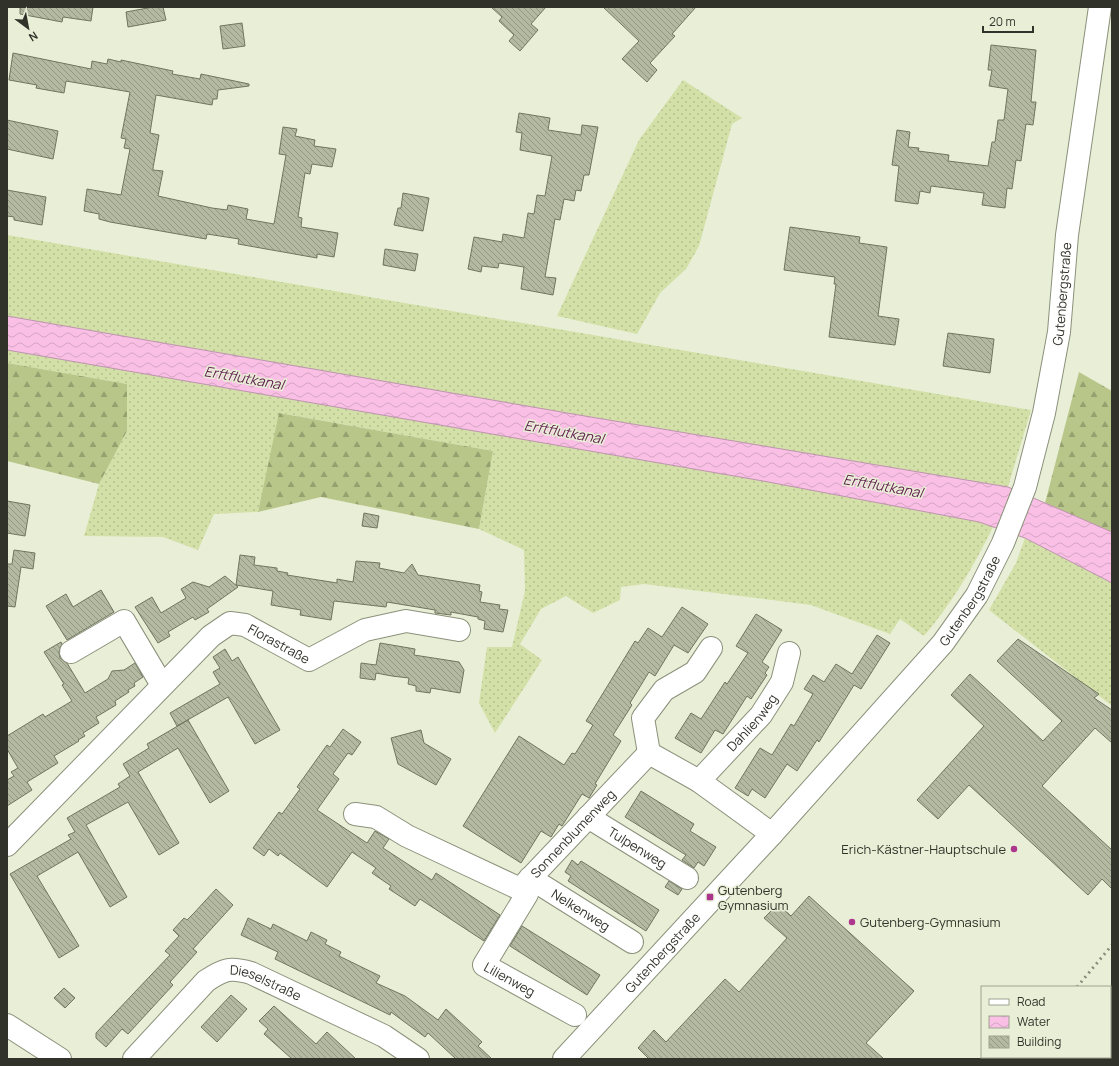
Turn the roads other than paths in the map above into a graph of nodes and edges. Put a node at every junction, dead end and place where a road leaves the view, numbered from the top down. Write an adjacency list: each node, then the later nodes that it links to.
1 (1100, 7): 11 (street, Gutenbergstraße)
2 (460, 630): 6 (street, Florastraße)
3 (711, 648): 7 (street)
4 (71, 652): 6 (street)
5 (788, 654): 8 (street, Dahlienweg)
6 (162, 685): 12 (street, Florastraße)
7 (649, 753): 8 (street); 10 (street, Sonnenblumenweg)
8 (699, 781): 11 (street)
9 (355, 814): 14 (street, Sonnenblumenweg)
10 (588, 817): 13 (street, Tulpenweg); 14 (street, Sonnenblumenweg)
11 (772, 834): 21 (street, Gutenbergstraße)
12 (7, 844)
13 (687, 878)
14 (525, 884): 15 (street, Nelkenweg); 16 (street, Lilienweg)
15 (632, 942)
16 (575, 1015)
17 (7, 1025): 18 (street)
18 (60, 1059)
19 (134, 1059): 20 (street, Dieselstraße)
20 (418, 1059)
21 (564, 1059)

